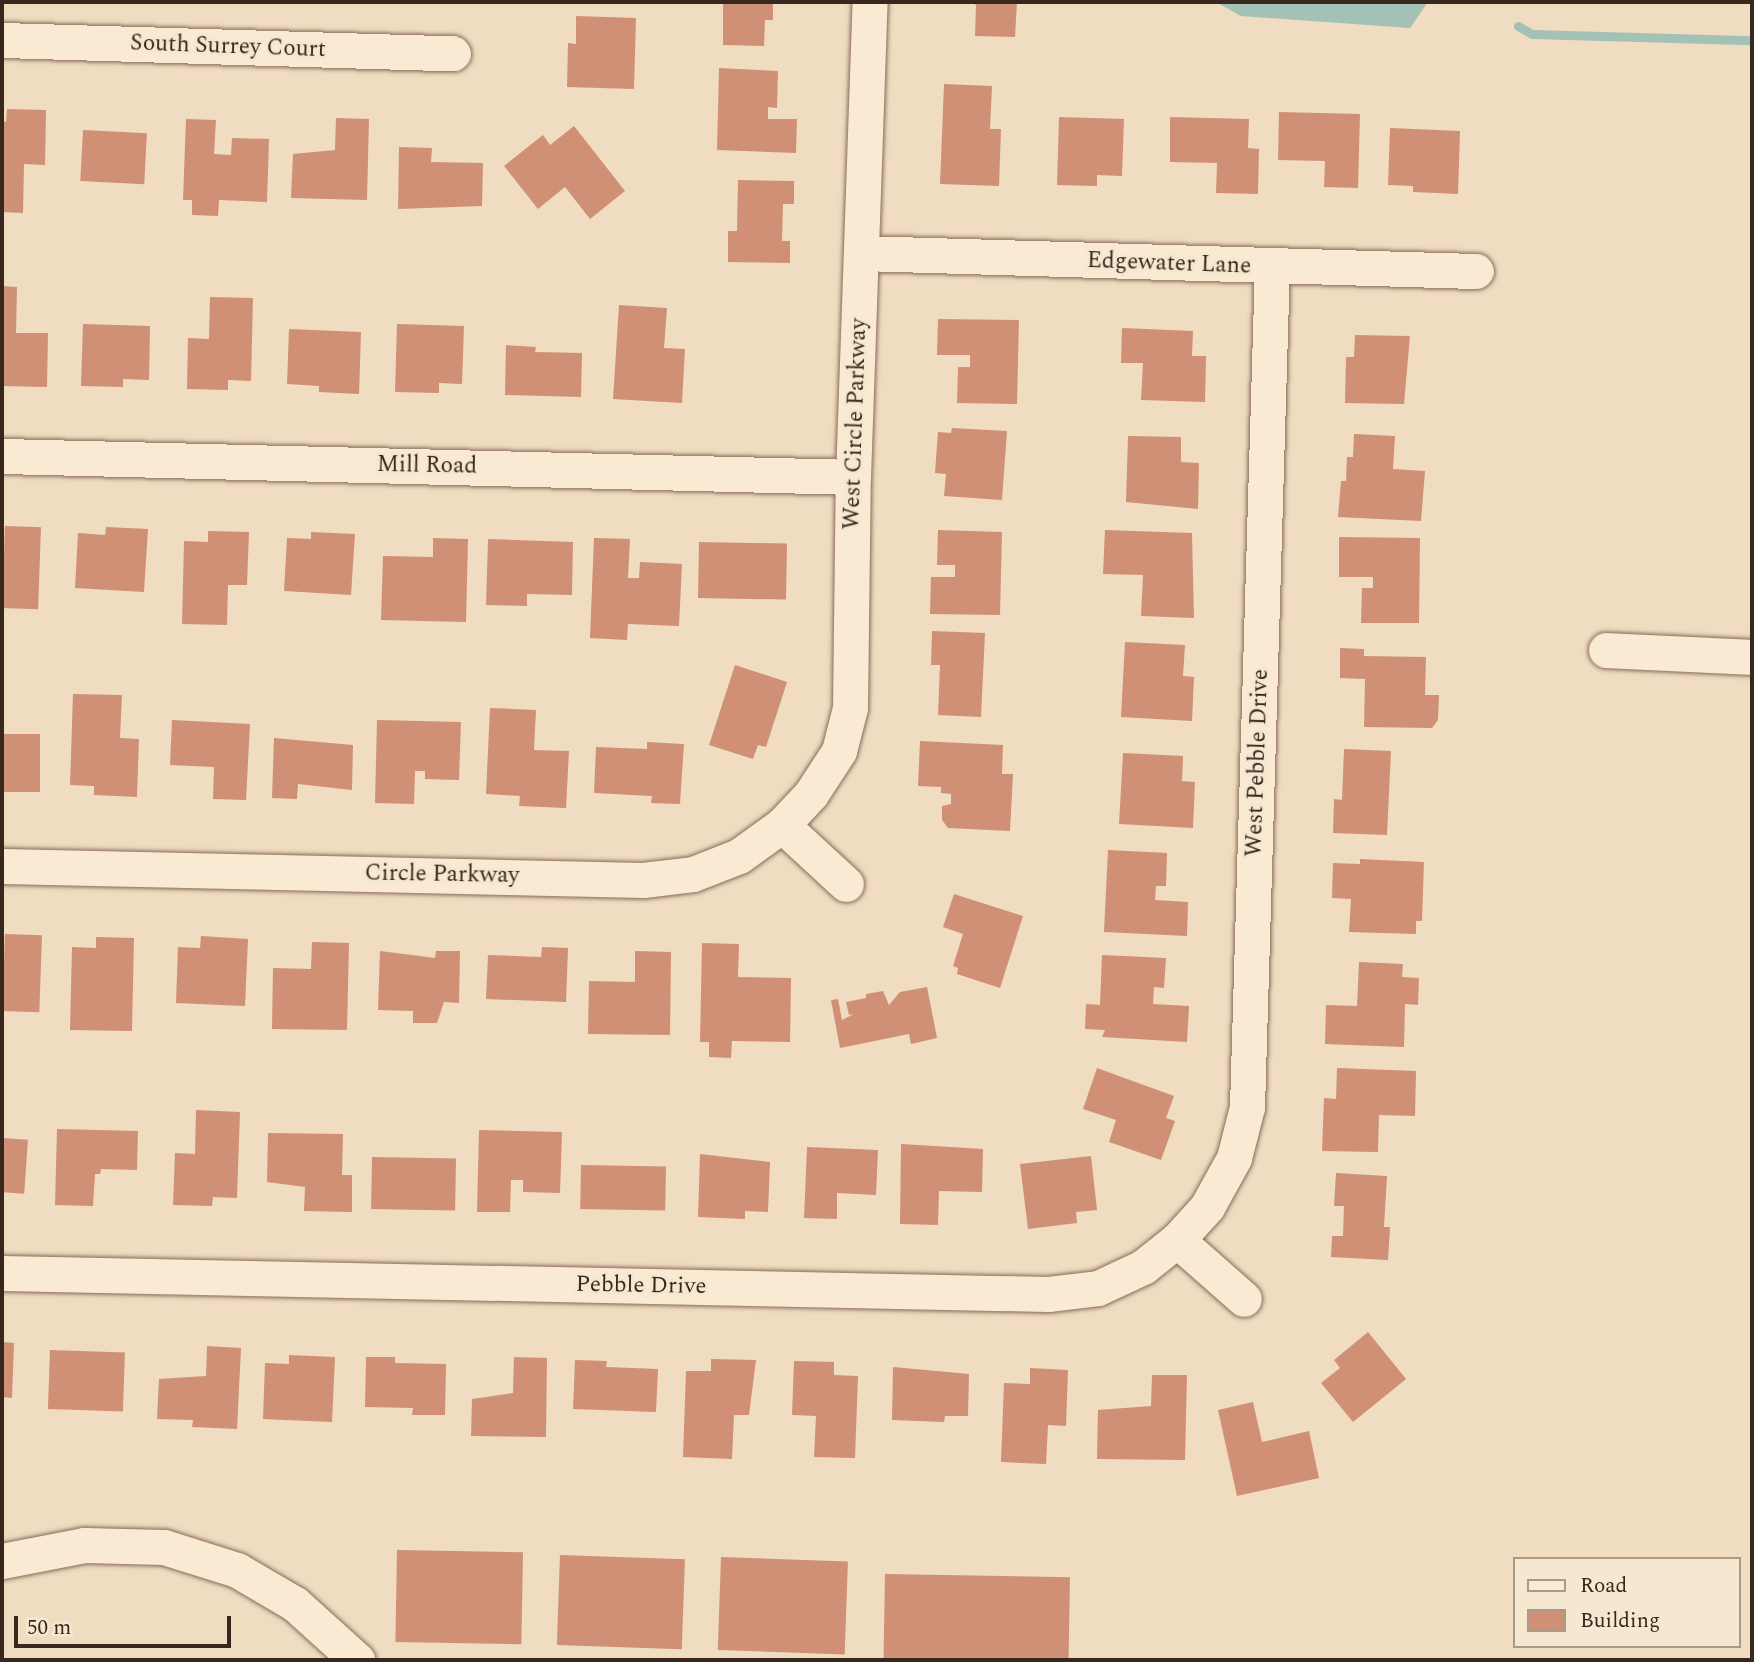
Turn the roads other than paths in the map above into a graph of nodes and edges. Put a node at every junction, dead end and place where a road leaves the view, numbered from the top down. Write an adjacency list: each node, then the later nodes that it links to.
1 (870, 2): 4 (street, West Circle Parkway)
2 (2, 40): 3 (street, South Surrey Court)
3 (453, 53)
4 (861, 253): 5 (street, Edgewater Lane); 8 (street, West Circle Parkway)
5 (1272, 267): 6 (street, Edgewater Lane); 14 (street, West Pebble Drive)
6 (1476, 271)
7 (2, 456): 8 (street, Mill Road)
8 (853, 477): 11 (street, West Circle Parkway)
9 (1606, 650): 10 (street)
10 (1752, 657)
11 (782, 825): 12 (street, Circle Parkway); 13 (street)
12 (2, 866)
13 (846, 884)
14 (1177, 1240): 15 (street, Pebble Drive); 16 (street)
15 (2, 1273)
16 (1244, 1299)
17 (2, 1561): 18 (street)
18 (357, 1660)

